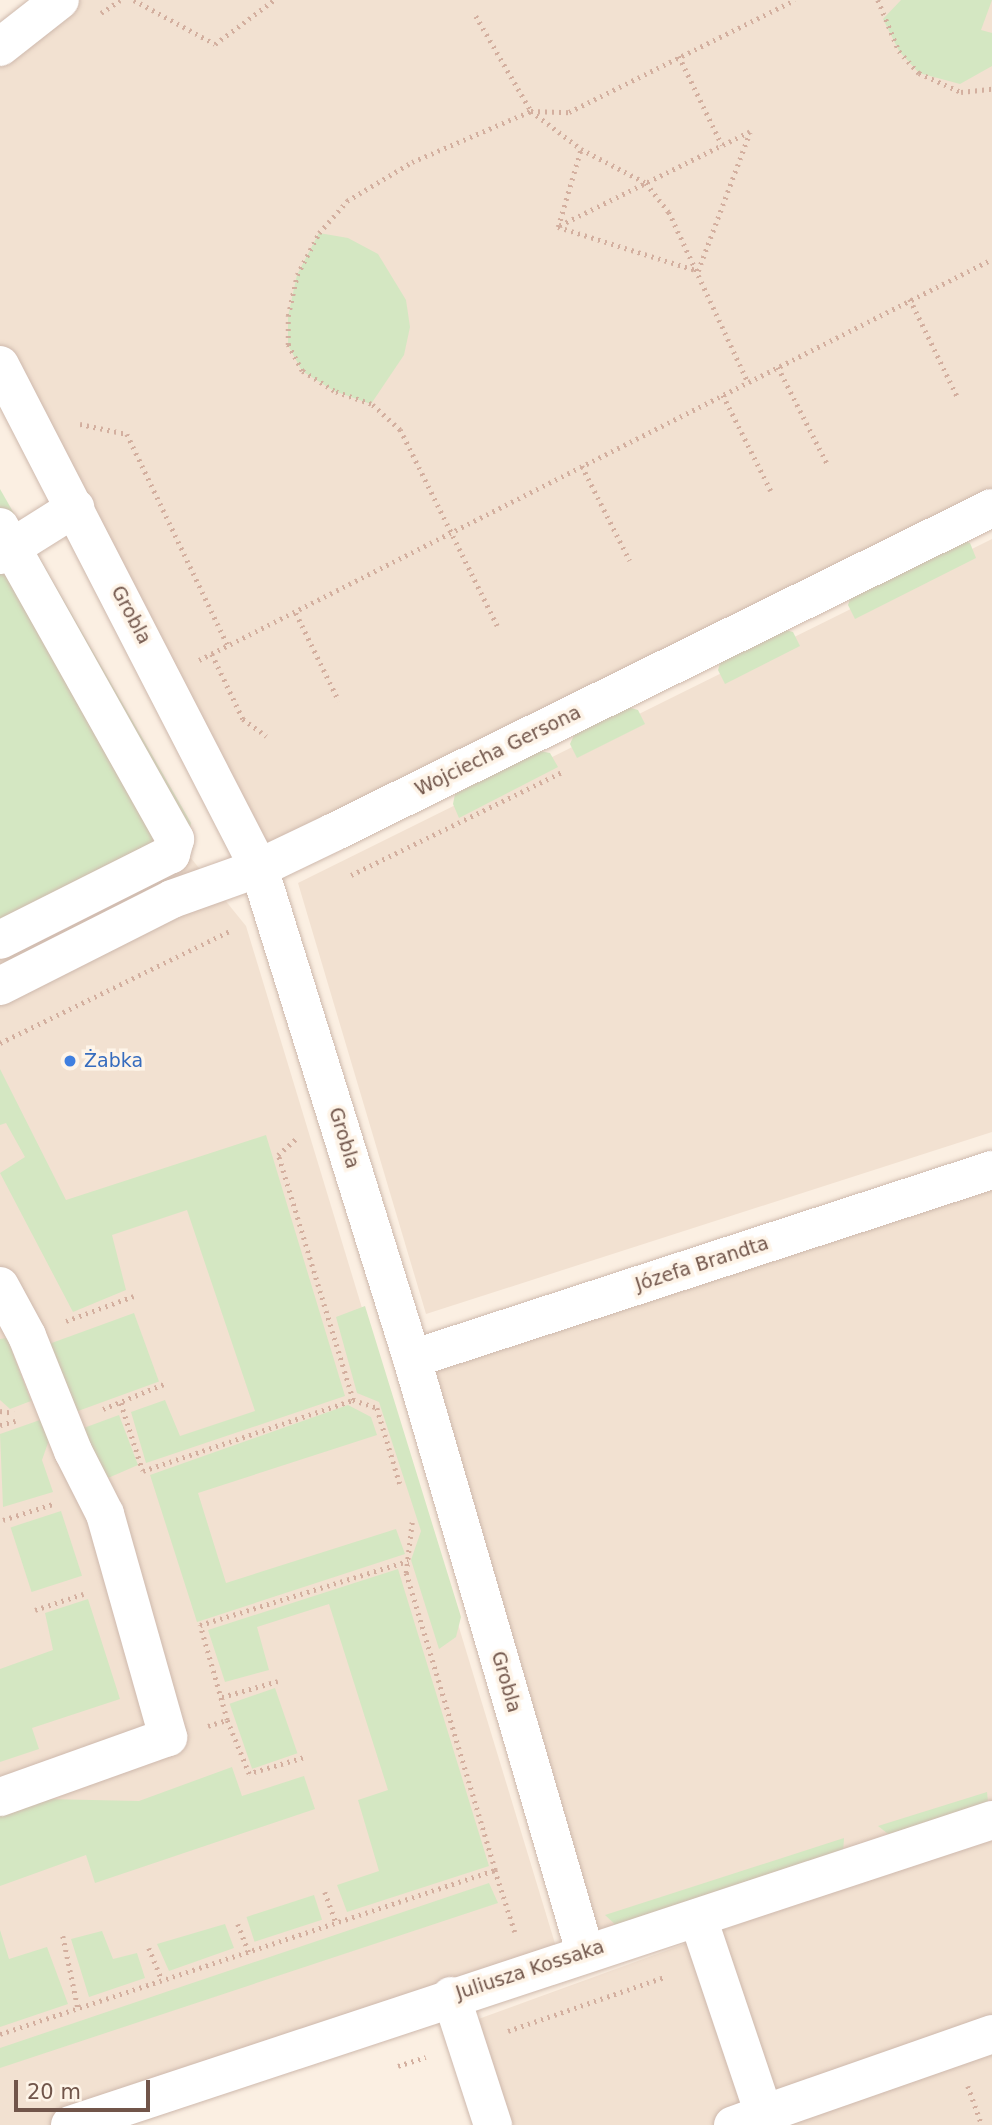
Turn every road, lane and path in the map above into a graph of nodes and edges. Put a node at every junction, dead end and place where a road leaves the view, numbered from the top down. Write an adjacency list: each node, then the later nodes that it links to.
1 (60, 0): 7 (street)
2 (134, 0): 3 (path)
3 (274, 0)
4 (795, 0): 8 (path)
5 (878, 0): 9 (path)
6 (476, 16): 10 (path)
7 (0, 47)
8 (679, 56): 10 (path); 11 (path)
9 (991, 92)
10 (531, 111): 12 (path); 29 (path)
11 (722, 145): 13 (path); 16 (path)
12 (581, 149): 13 (path); 14 (path)
13 (646, 183): 14 (path); 16 (path)
14 (558, 226): 16 (path)
15 (992, 259): 17 (path)
16 (698, 271): 20 (path)
17 (910, 299): 19 (path); 22 (path)
18 (0, 365): 27 (street, Grobla)
19 (778, 367): 20 (path); 24 (path)
20 (748, 382): 21 (path)
21 (723, 395): 25 (path); 26 (path)
22 (957, 398)
23 (127, 434): 34 (path)
24 (827, 463)
25 (582, 467): 29 (path); 31 (path)
26 (771, 491)
27 (75, 508): 30 (street); 36 (street, Grobla)
28 (992, 508): 39 (street, Wojciecha Gersona)
29 (452, 534): 32 (path); 33 (path)
30 (4, 543): 41 (street)
31 (630, 561)
32 (296, 613): 34 (path); 37 (path)
33 (497, 626)
34 (228, 646): 35 (path)
35 (212, 654): 36 (path); 38 (path)
36 (165, 679): 39 (street, Grobla)
37 (339, 701)
38 (267, 736)
39 (259, 868): 40 (street, Grobla); 42 (street, Wojciecha Gersona)
40 (274, 910): 43 (path); 49 (street, Grobla)
41 (0, 940)
42 (0, 986)
43 (0, 1043)
44 (278, 1155): 51 (path)
45 (992, 1170): 49 (street, Józefa Brandta)
46 (0, 1286): 48 (street)
47 (134, 1296): 48 (path)
48 (27, 1336): 53 (street)
49 (412, 1359): 68 (street, Grobla)
50 (164, 1384): 52 (path)
51 (354, 1399): 52 (path); 54 (path)
52 (121, 1403): 53 (path)
53 (63, 1423): 55 (street)
54 (401, 1486)
55 (93, 1491): 57 (path); 59 (street)
56 (409, 1512): 58 (path)
57 (4, 1520)
58 (408, 1561): 62 (path); 66 (path)
59 (123, 1580): 60 (path); 64 (street)
60 (35, 1610)
61 (278, 1681): 62 (path)
62 (222, 1697): 63 (path)
63 (303, 1758)
64 (0, 1797)
65 (992, 1820): 69 (street, Juliusza Kossaka)
66 (495, 1870): 68 (path); 70 (path)
67 (326, 1892): 70 (path)
68 (573, 1912): 75 (street, Grobla)
69 (698, 1918): 75 (street, Juliusza Kossaka); 81 (street)
70 (336, 1923): 74 (path)
71 (238, 1924): 74 (path)
72 (63, 1936): 78 (path)
73 (149, 1948): 76 (path)
74 (249, 1952): 76 (path)
75 (585, 1952): 77 (street, Juliusza Kossaka)
76 (162, 1981): 78 (path)
77 (451, 1996): 82 (street, Juliusza Kossaka); 83 (street)
78 (78, 2008): 79 (path)
79 (0, 2035)
80 (992, 2035): 81 (street)
81 (749, 2120)
82 (69, 2125)
83 (493, 2125)

